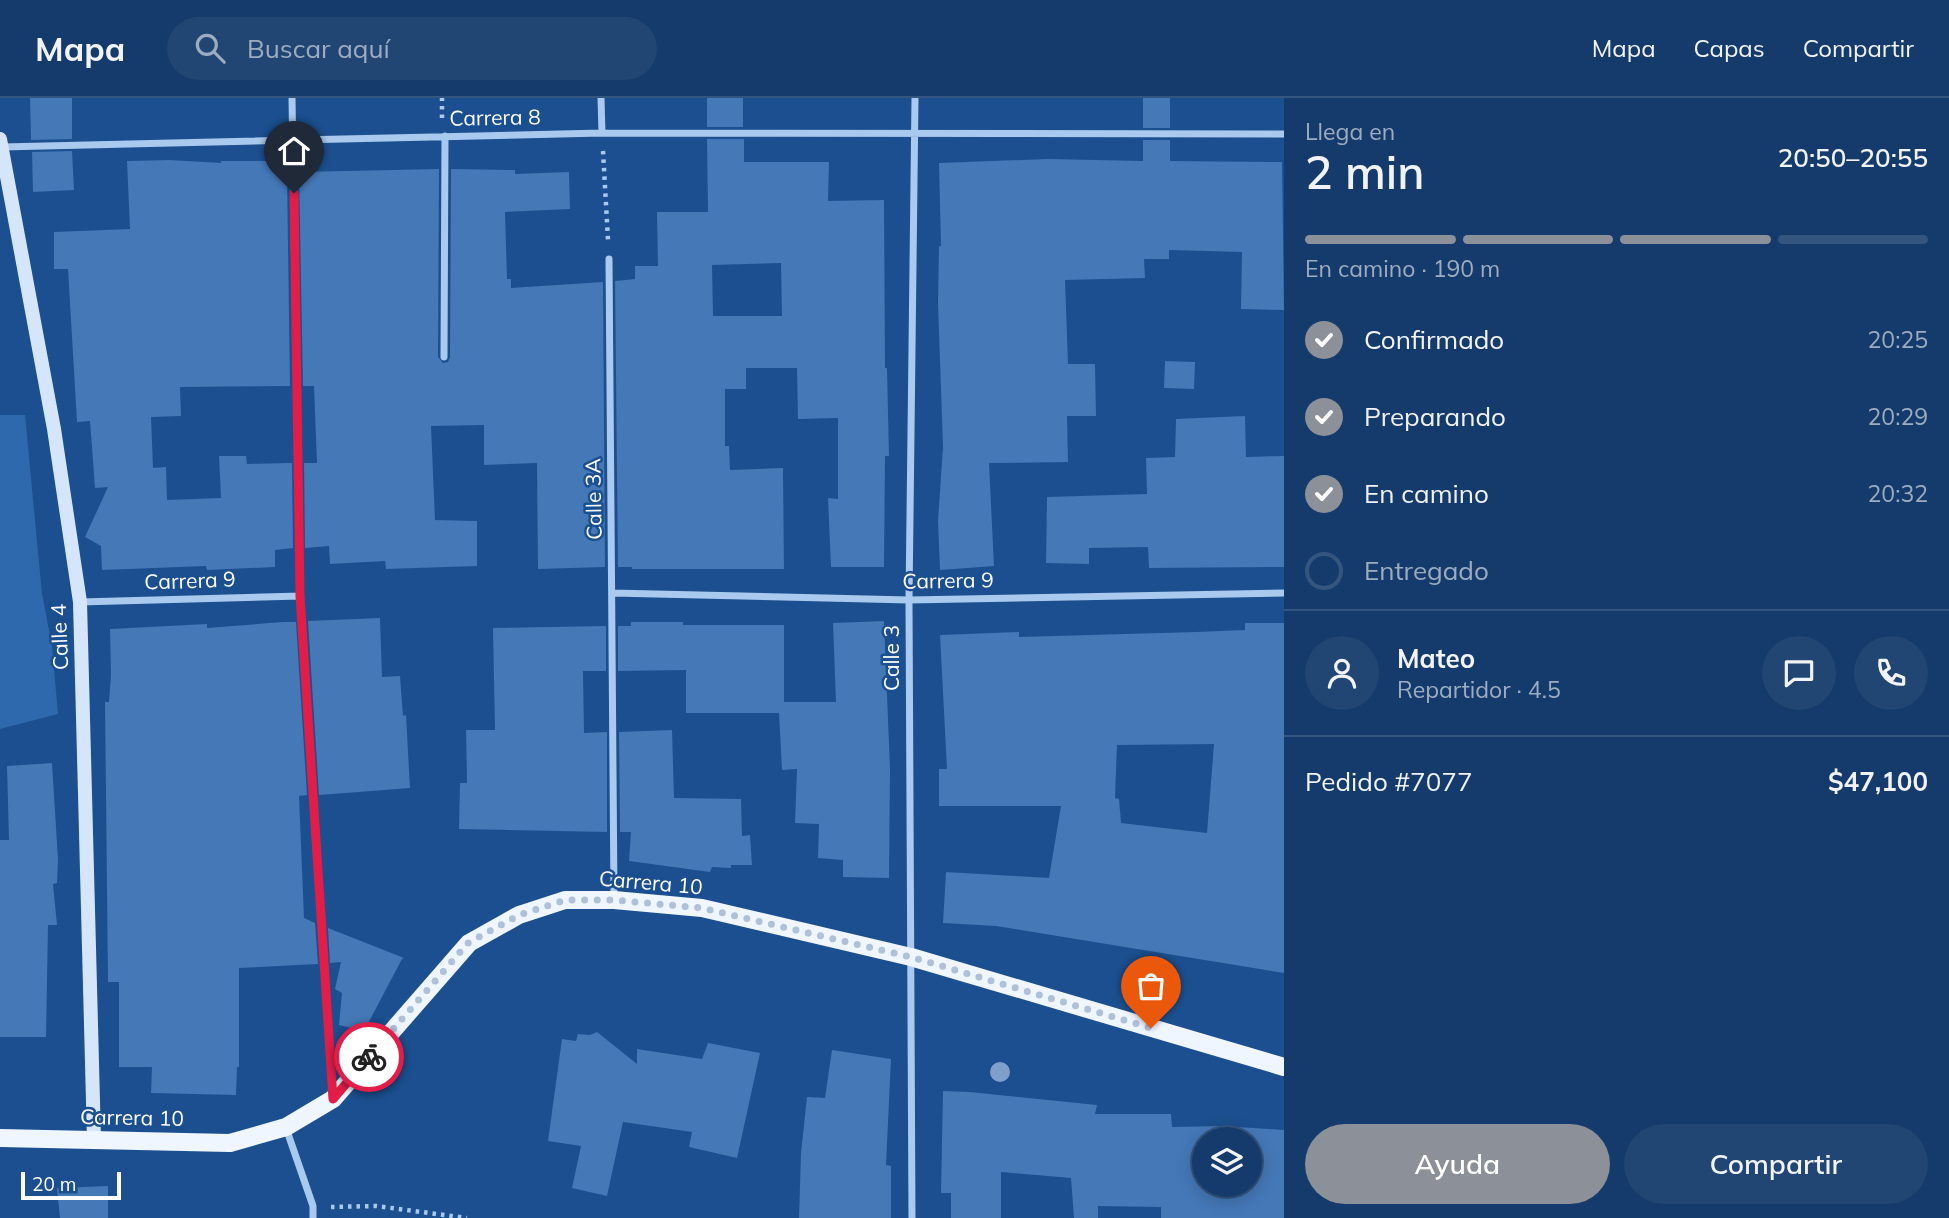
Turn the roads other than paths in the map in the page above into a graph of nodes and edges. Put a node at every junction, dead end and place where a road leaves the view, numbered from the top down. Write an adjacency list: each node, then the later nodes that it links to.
1 (292, 98): 8 (street)
2 (601, 98): 4 (street)
3 (915, 98): 5 (street, Calle 3)
4 (602, 133): 5 (street, Carrera 8); 7 (street, Carrera 8)
5 (914, 133): 6 (street, Carrera 8); 15 (street, Calle 3)
6 (1284, 134)
7 (445, 136): 8 (street, Carrera 8); 11 (street)
8 (293, 139): 9 (street, Carrera 8); 14 (street)
9 (1, 143): 16 (main road, Calle 4)
10 (609, 259): 12 (street, Calle 3A)
11 (444, 357)
12 (612, 593): 15 (street, Carrera 9); 17 (street, Calle 3A)
13 (1284, 593): 15 (street, Carrera 9)
14 (300, 596): 16 (street, Carrera 9); 20 (street)
15 (909, 600): 18 (street, Calle 3)
16 (80, 602): 23 (main road, Calle 4)
17 (614, 900): 18 (main road, Carrera 10); 20 (main road, Carrera 10)
18 (911, 957): 19 (main road, Carrera 10); 25 (street, Calle 3)
19 (1284, 1067)
20 (333, 1099): 21 (main road, Carrera 10)
21 (286, 1127): 23 (main road, Carrera 10); 24 (street)
22 (0, 1138): 23 (main road, Carrera 10)
23 (94, 1140)
24 (313, 1218)
25 (912, 1218)

